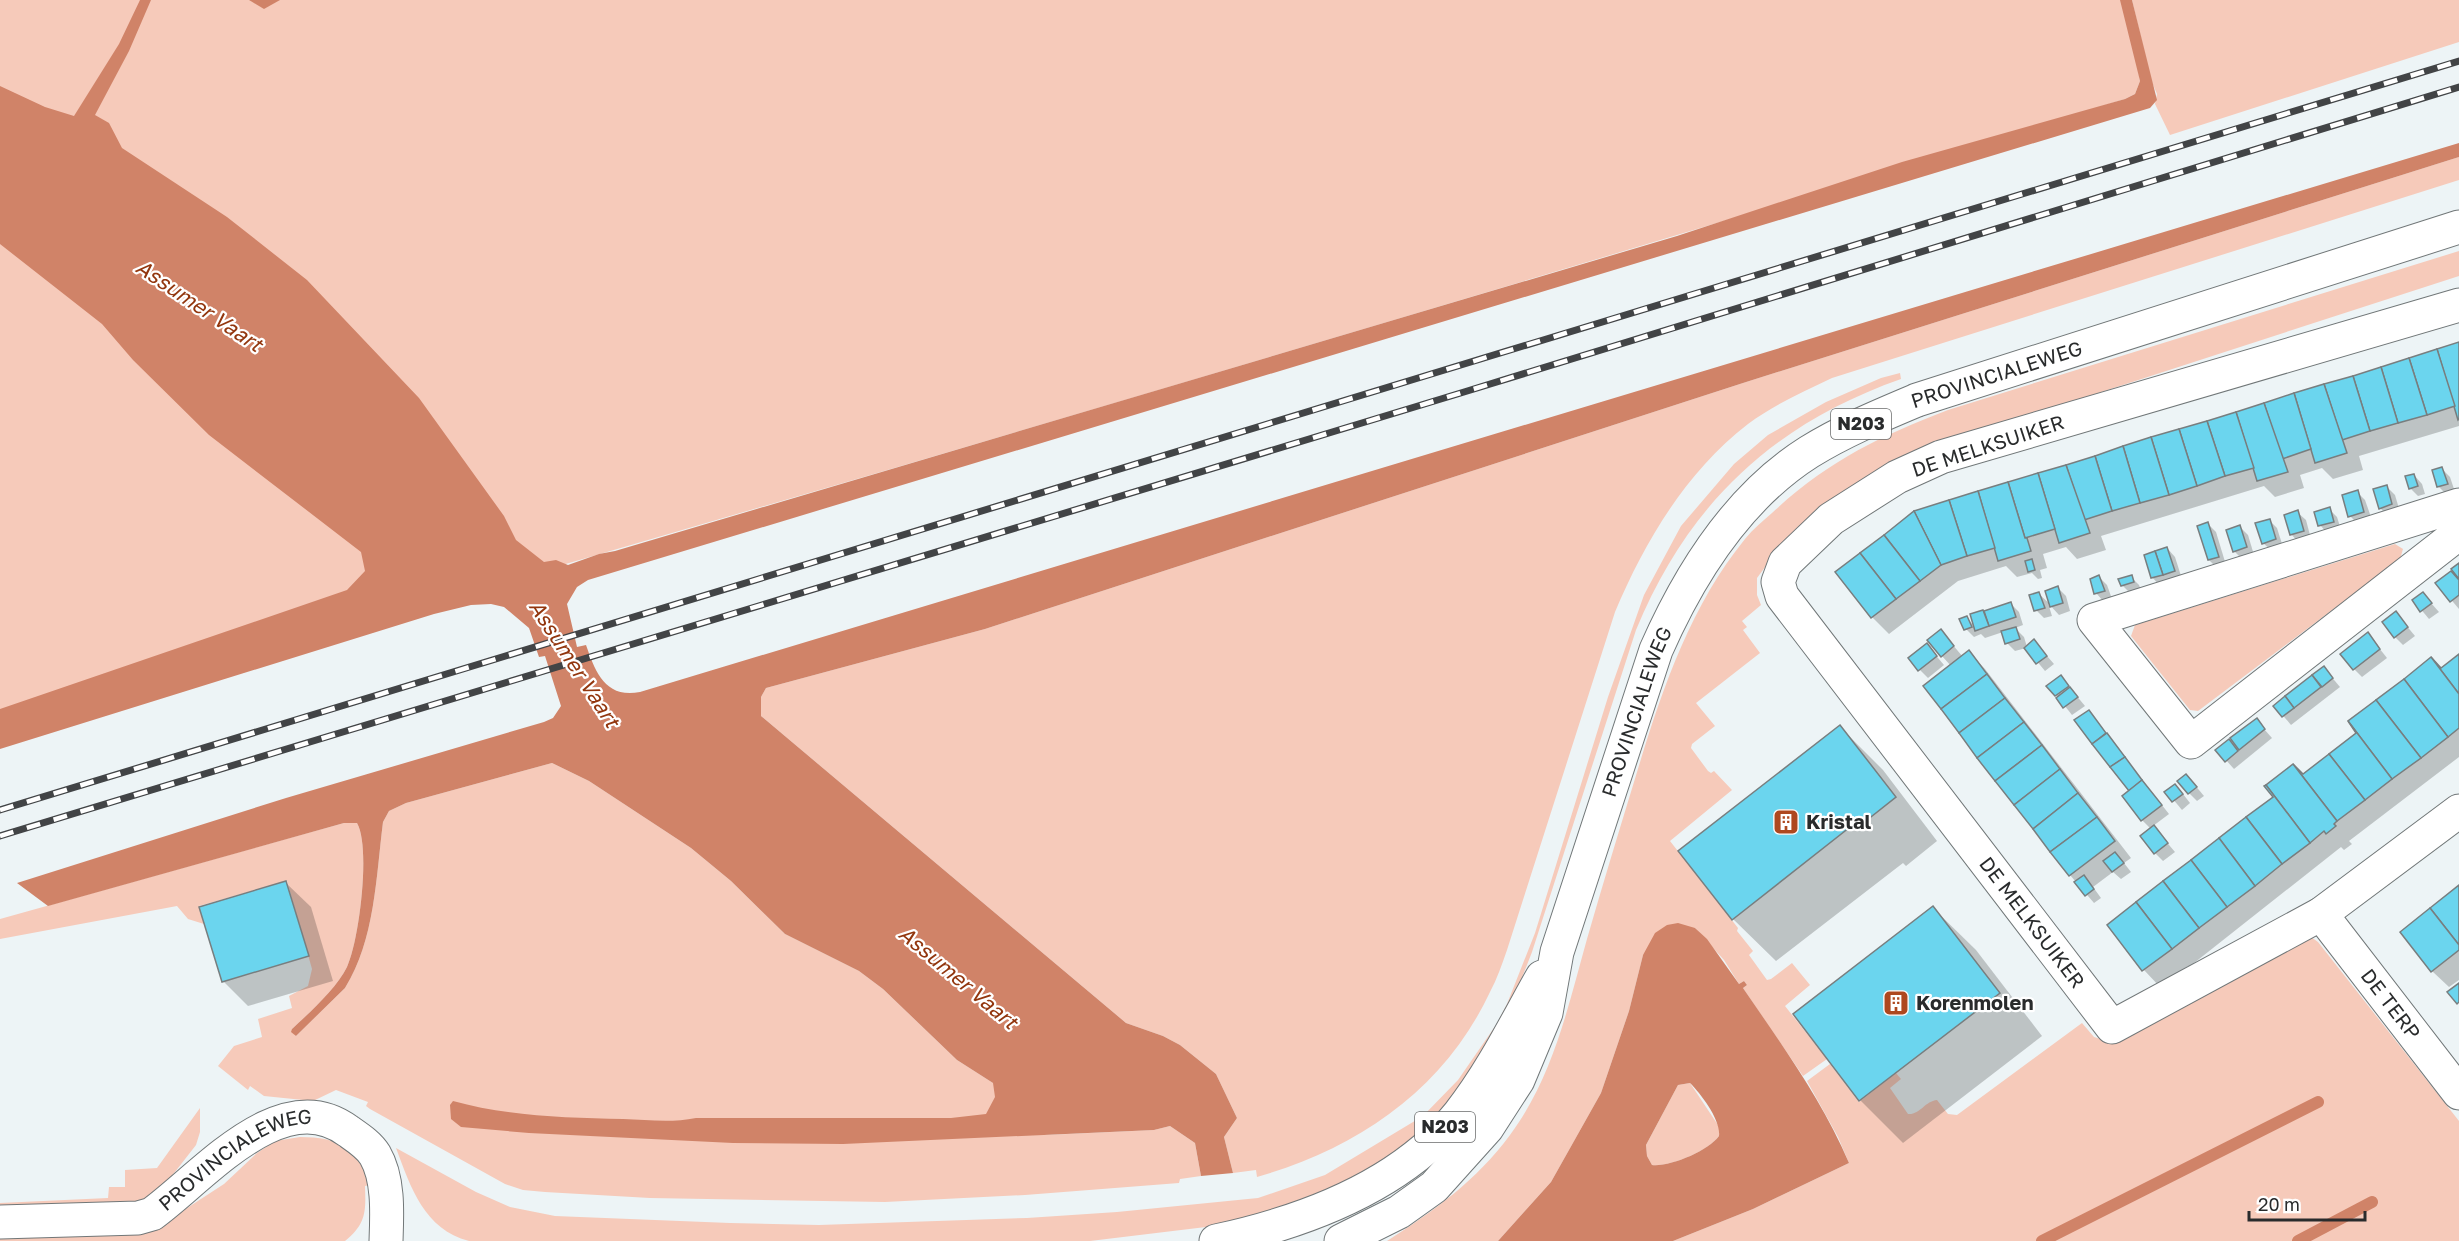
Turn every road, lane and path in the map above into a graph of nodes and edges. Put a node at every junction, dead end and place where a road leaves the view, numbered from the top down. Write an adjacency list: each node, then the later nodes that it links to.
1 (2459, 226): 7 (street, PROVINCIALEWEG / N203)
2 (2459, 305): 6 (street, DE MELKSUIKER)
3 (2459, 506): 4 (street)
4 (2459, 533)
5 (2459, 811): 6 (street)
6 (2321, 914): 8 (street, DE TERP)
7 (1557, 952): 11 (street, PROVINCIALEWEG / N203); 12 (street, PROVINCIALEWEG / N203)
8 (2459, 1094)
9 (0, 1222): 10 (street, PROVINCIALEWEG)
10 (386, 1241)
11 (1216, 1241)
12 (1341, 1241)

